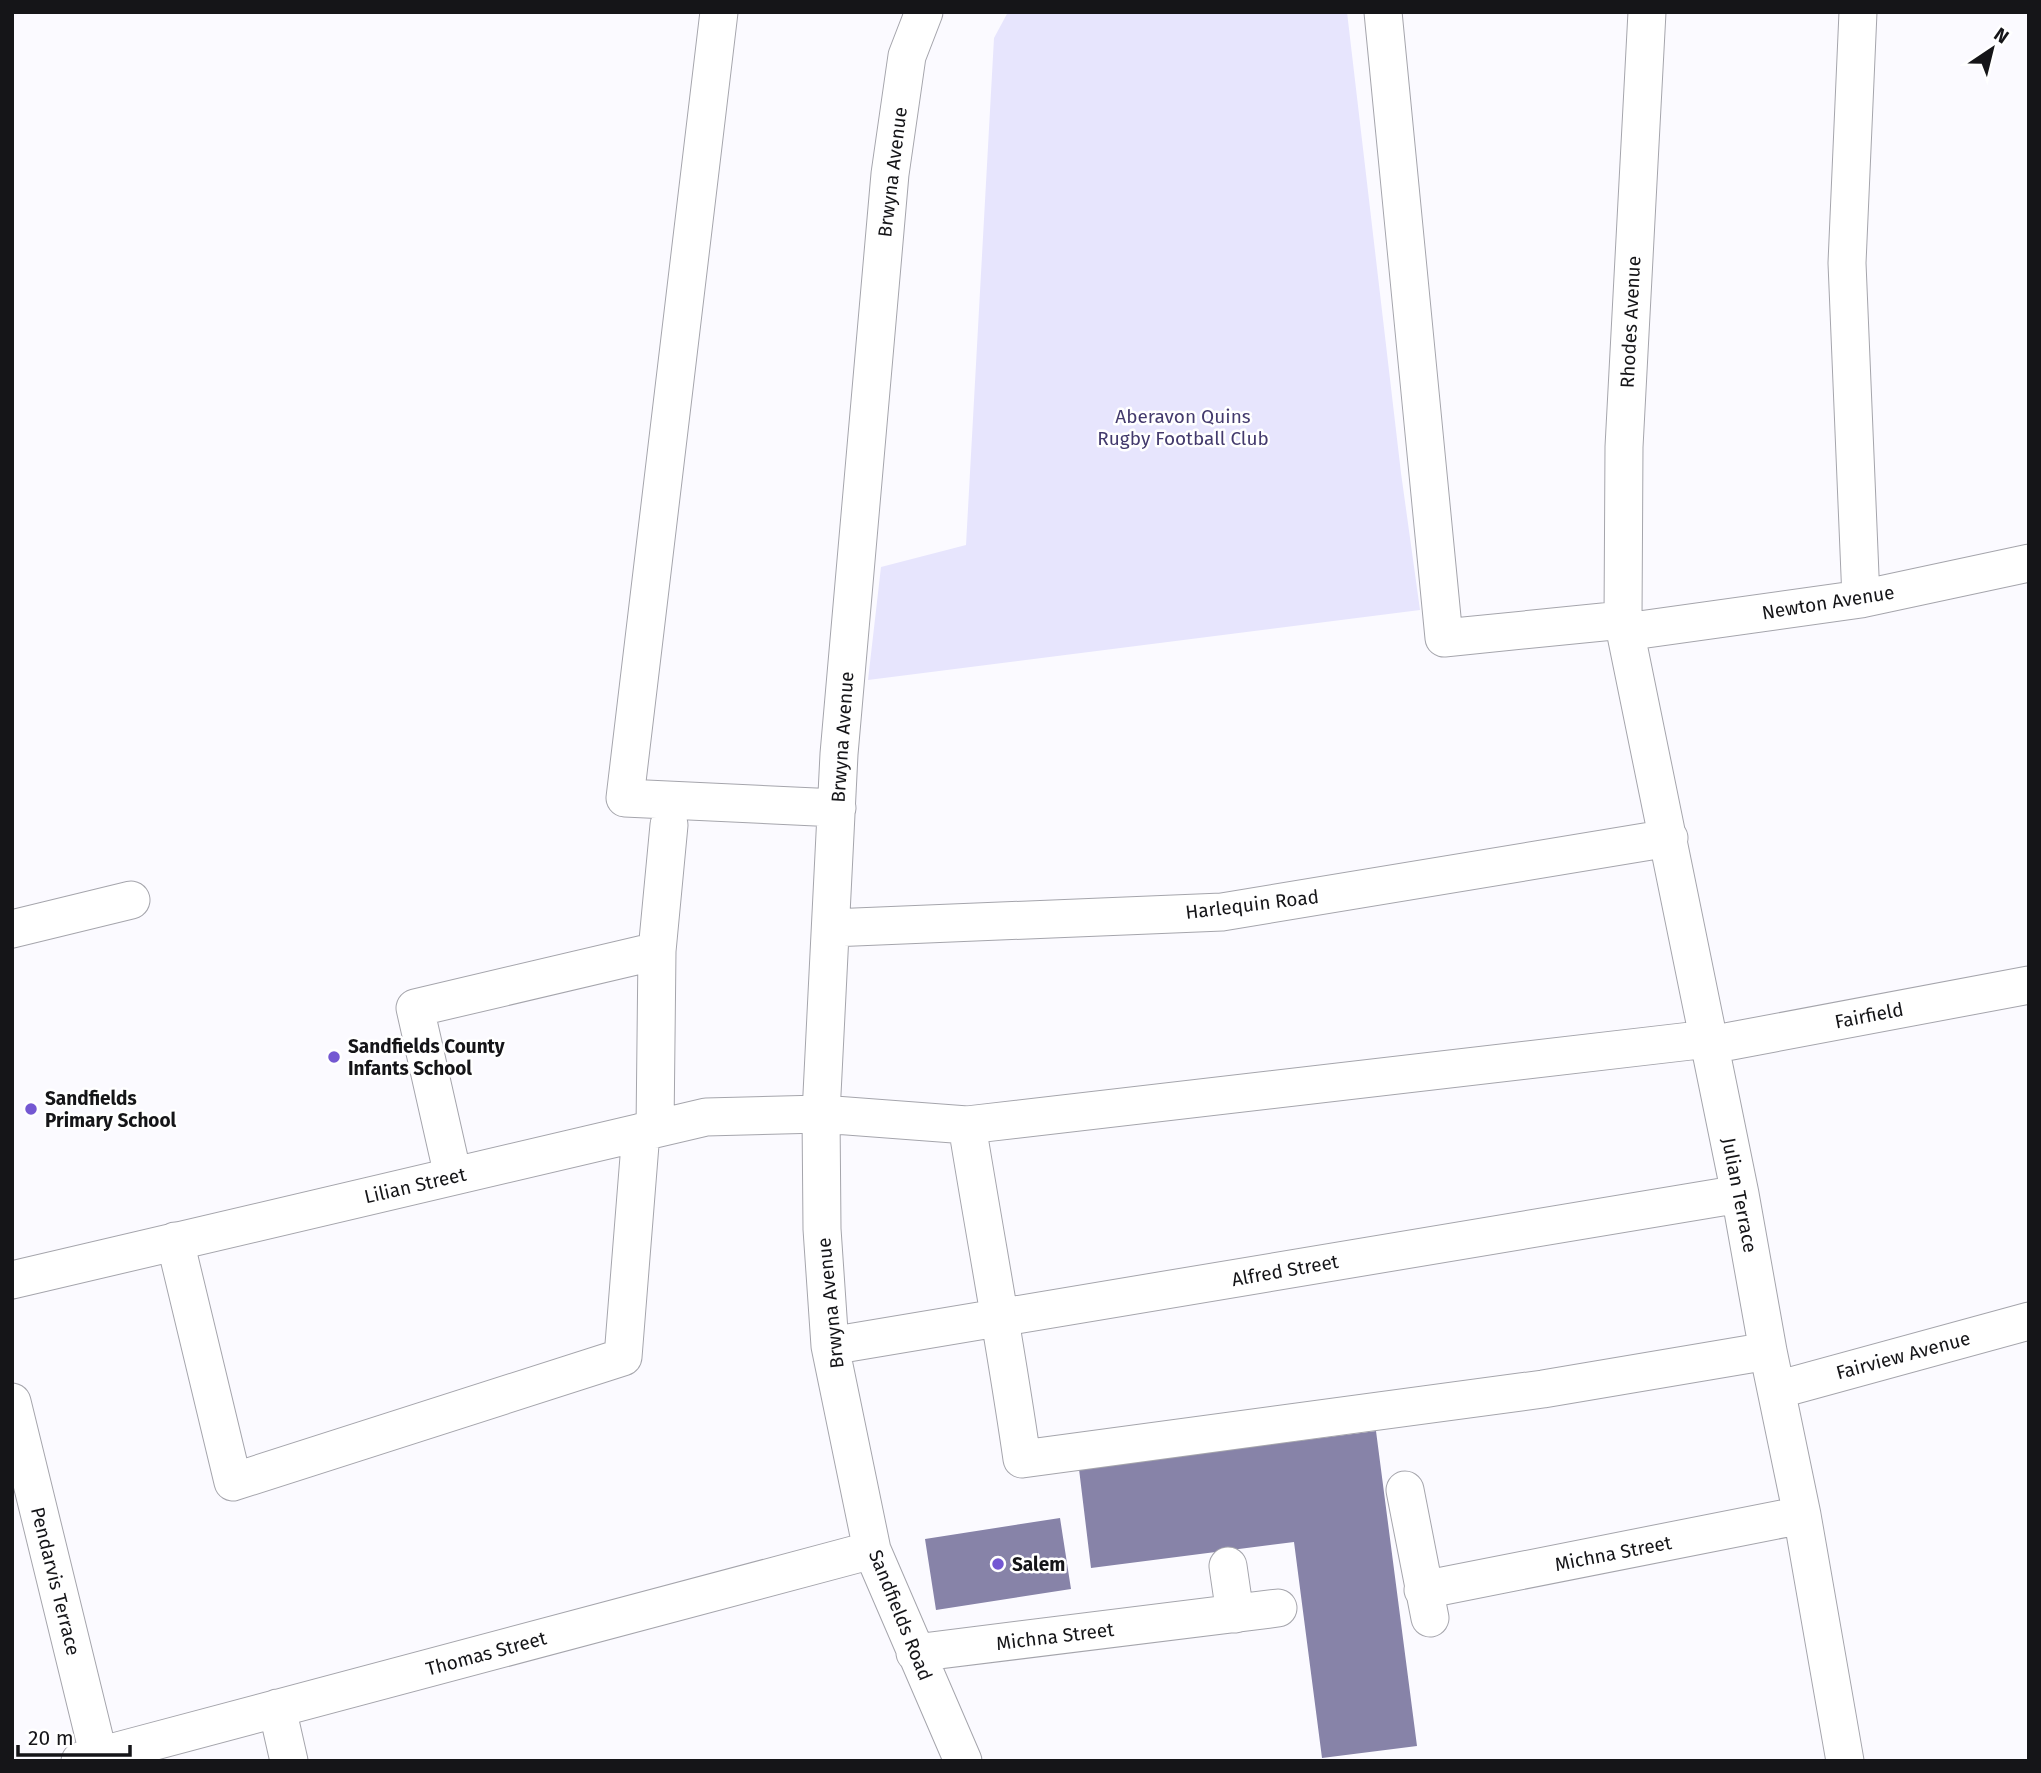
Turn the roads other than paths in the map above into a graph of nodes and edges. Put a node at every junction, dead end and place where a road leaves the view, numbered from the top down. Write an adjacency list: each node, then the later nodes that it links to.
1 (719, 12): 9 (street)
2 (924, 12): 9 (street, Brwyna Avenue)
3 (1383, 12): 8 (street, Newton Avenue)
4 (1647, 12): 8 (street, Rhodes Avenue)
5 (1858, 12): 7 (street)
6 (2029, 563): 7 (street, Newton Avenue)
7 (1861, 599): 8 (street, Newton Avenue)
8 (1624, 626): 11 (street, Julian Terrace)
9 (836, 808): 13 (street, Brwyna Avenue)
10 (669, 825): 15 (street)
11 (1669, 838): 13 (street, Harlequin Road); 17 (street, Julian Terrace)
12 (131, 900): 14 (street)
13 (831, 928): 18 (street, Brwyna Avenue)
14 (12, 929)
15 (657, 951): 20 (street); 21 (street)
16 (2029, 985): 17 (street, Fairfield)
17 (1709, 1042): 19 (street, Fairfield); 22 (street, Julian Terrace)
18 (821, 1114): 19 (street, Lilian Street); 20 (street, Lilian Street); 27 (street, Brwyna Avenue)
19 (967, 1125): 25 (street)
20 (648, 1130): 21 (street, Lilian Street); 23 (street)
21 (453, 1176): 23 (street, Lilian Street)
22 (1740, 1194): 25 (street, Alfred Street); 28 (street, Julian Terrace)
23 (175, 1241): 24 (street, Lilian Street)
24 (12, 1280)
25 (1002, 1318): 27 (street, Alfred Street); 28 (street)
26 (2029, 1321): 29 (street, Fairview Avenue)
27 (830, 1346): 31 (street, Brwyna Avenue)
28 (1768, 1351): 29 (street, Julian Terrace)
29 (1777, 1390): 33 (street, Julian Terrace)
30 (12, 1402): 40 (street, Pendarvis Terrace)
31 (857, 1464): 34 (street, Sandfields Road)
32 (1405, 1490): 33 (street, Michna Street)
33 (1802, 1515): 43 (street, Julian Terrace)
34 (872, 1550): 38 (street, Sandfields Road); 39 (street, Thomas Street)
35 (1228, 1566): 37 (street)
36 (1278, 1608): 37 (street, Michna Street)
37 (1235, 1614): 38 (street, Michna Street)
38 (915, 1653): 42 (street, Sandfields Road)
39 (277, 1708): 40 (street, Thomas Street); 41 (street)
40 (93, 1759)
41 (289, 1761)
42 (963, 1761)
43 (1845, 1761)

